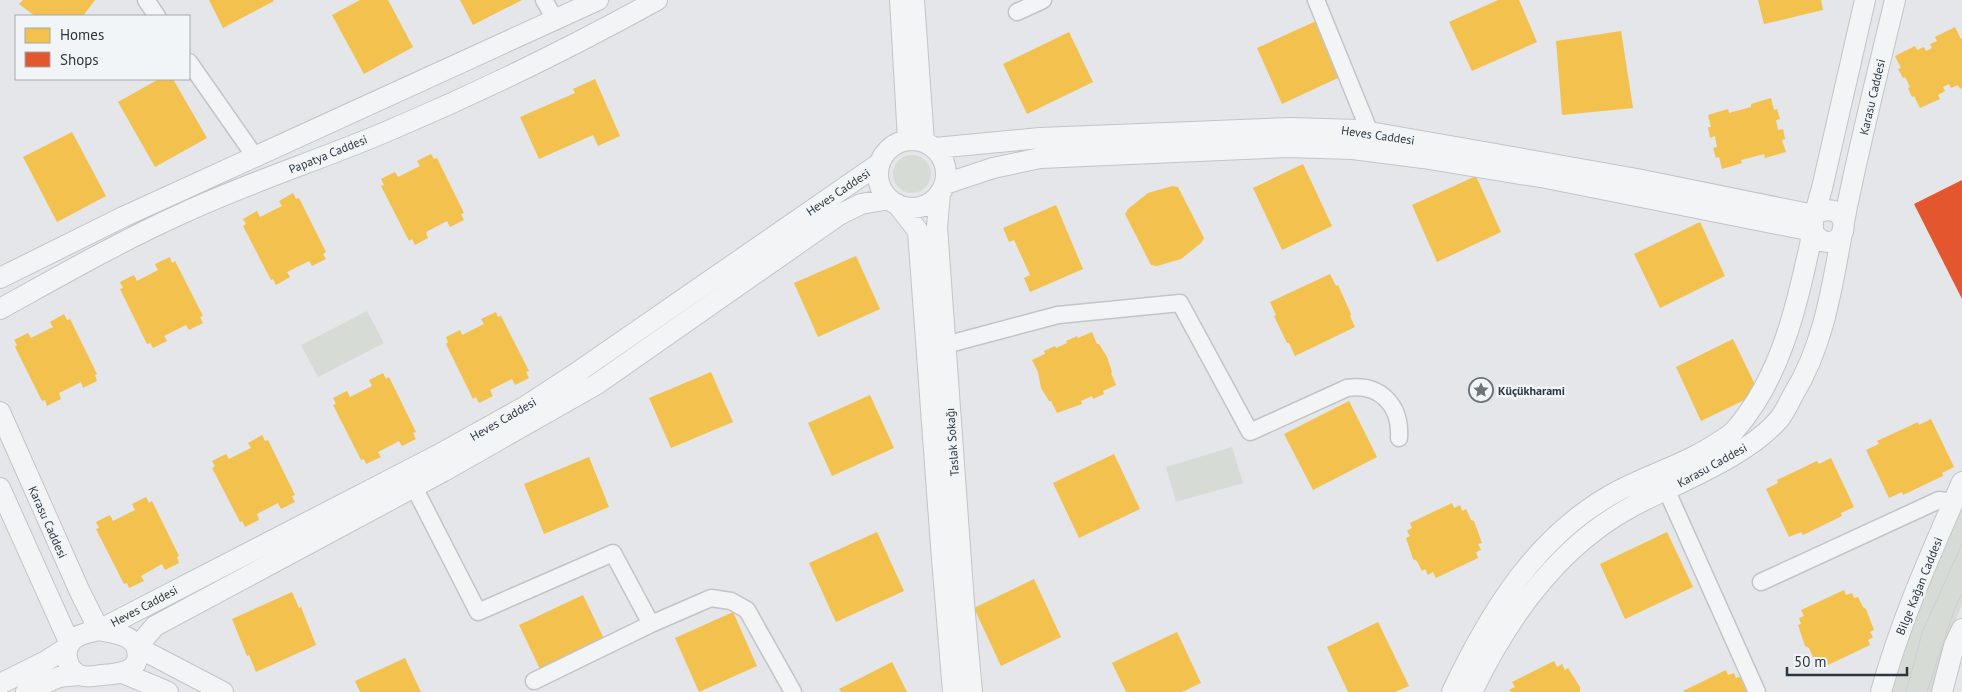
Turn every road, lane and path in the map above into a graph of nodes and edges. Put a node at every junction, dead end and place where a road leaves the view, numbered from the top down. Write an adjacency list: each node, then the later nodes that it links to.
1 (146, 0): 12 (street)
2 (544, 0): 13 (street)
3 (598, 0): 13 (street, Papatya Caddesi)
4 (658, 0): 25 (street, Papatya Caddesi)
5 (900, 0): 16 (street)
6 (914, 0): 16 (street)
7 (1043, 0): 11 (street)
8 (1316, 0): 15 (street)
9 (1865, 0): 22 (street, Karasu Caddesi)
10 (1895, 0): 23 (street, Karasu Caddesi)
11 (1017, 12)
12 (156, 15)
13 (556, 20): 18 (street, Papatya Caddesi)
14 (190, 63): 18 (street)
15 (1369, 132): 16 (street, Heves Caddesi); 17 (street); 22 (street, Heves Caddesi)
16 (923, 143): 19 (street); 20 (street)
17 (1378, 152): 20 (street, Heves Caddesi); 22 (street, Heves Caddesi)
18 (256, 158): 24 (street, Papatya Caddesi)
19 (880, 163): 21 (street); 37 (street, Heves Caddesi)
20 (942, 188): 21 (street); 26 (street, Taslak Sokağı)
21 (893, 202): 31 (street, Heves Caddesi); 48 (street, Taslak Sokağı)
22 (1814, 223): 23 (street); 29 (street, Karasu Caddesi)
23 (1844, 229): 29 (street, Karasu Caddesi)
24 (0, 278)
25 (0, 309)
26 (946, 345): 28 (street); 49 (street, Taslak Sokağı)
27 (0, 412): 37 (street, Karasu Caddesi)
28 (1399, 438)
29 (1663, 481): 50 (street, Karasu Caddesi); 51 (street, Karasu Caddesi); 52 (street)
30 (1962, 482): 33 (street, Bilge Kağan Caddesi)
31 (414, 487): 35 (street); 39 (street, Heves Caddesi)
32 (0, 488): 38 (street)
33 (1953, 502): 34 (street); 53 (street, Bilge Kağan Caddesi)
34 (1761, 582)
35 (651, 624): 42 (street); 47 (street)
36 (1962, 629): 54 (street)
37 (99, 630): 38 (street); 39 (street)
38 (69, 646): 41 (street); 43 (street)
39 (137, 648): 40 (street); 46 (street)
40 (123, 673): 41 (street); 45 (street)
41 (78, 675): 44 (street)
42 (534, 681)
43 (0, 684)
44 (26, 692)
45 (168, 692)
46 (223, 692)
47 (793, 692)
48 (953, 692)
49 (972, 692)
50 (1452, 692)
51 (1472, 692)
52 (1757, 692)
53 (1881, 692)
54 (1942, 692)

